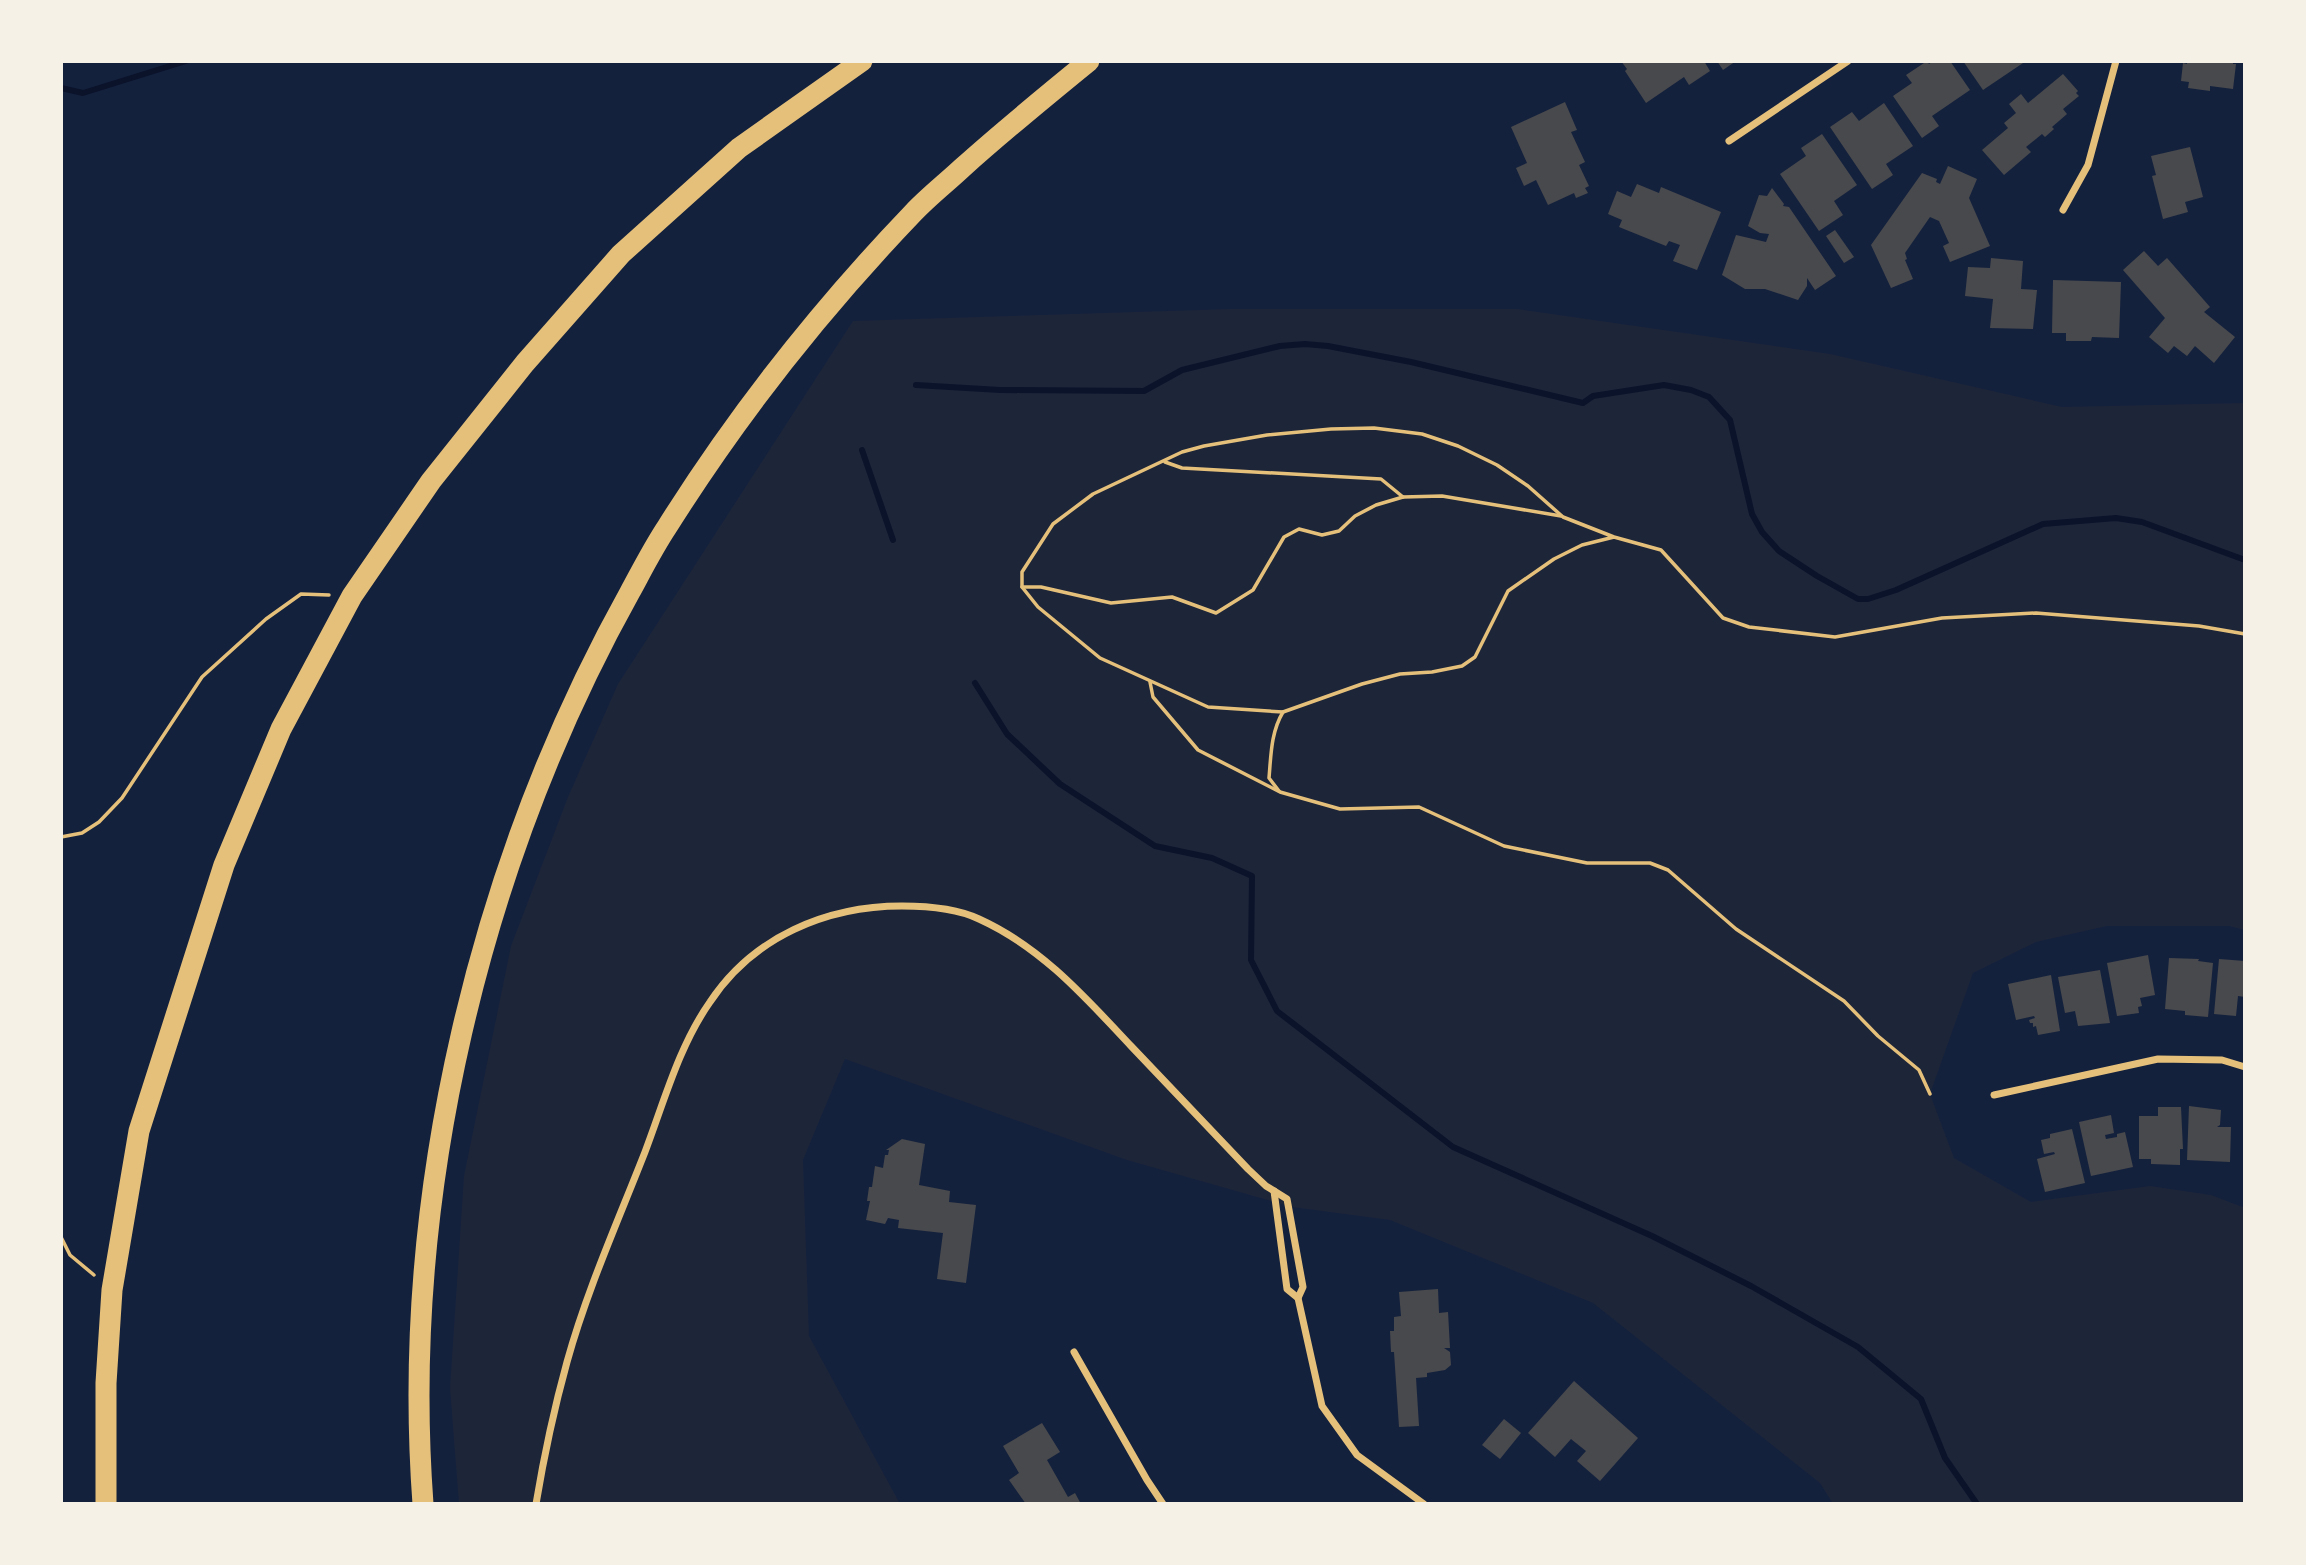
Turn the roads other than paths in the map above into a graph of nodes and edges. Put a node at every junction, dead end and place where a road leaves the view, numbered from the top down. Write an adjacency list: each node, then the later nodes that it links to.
1 (862, 61): 12 (highway)
2 (1089, 61): 13 (highway)
3 (1847, 61): 5 (street)
4 (2116, 61): 6 (street)
5 (1729, 141)
6 (2063, 209)
7 (2245, 1067): 8 (street)
8 (1994, 1094)
9 (1274, 1191): 10 (street); 10 (street); 14 (street)
10 (1298, 1298): 16 (street)
11 (1074, 1352): 15 (street)
12 (106, 1504)
13 (423, 1504)
14 (536, 1504)
15 (1163, 1504)
16 (1424, 1504)

